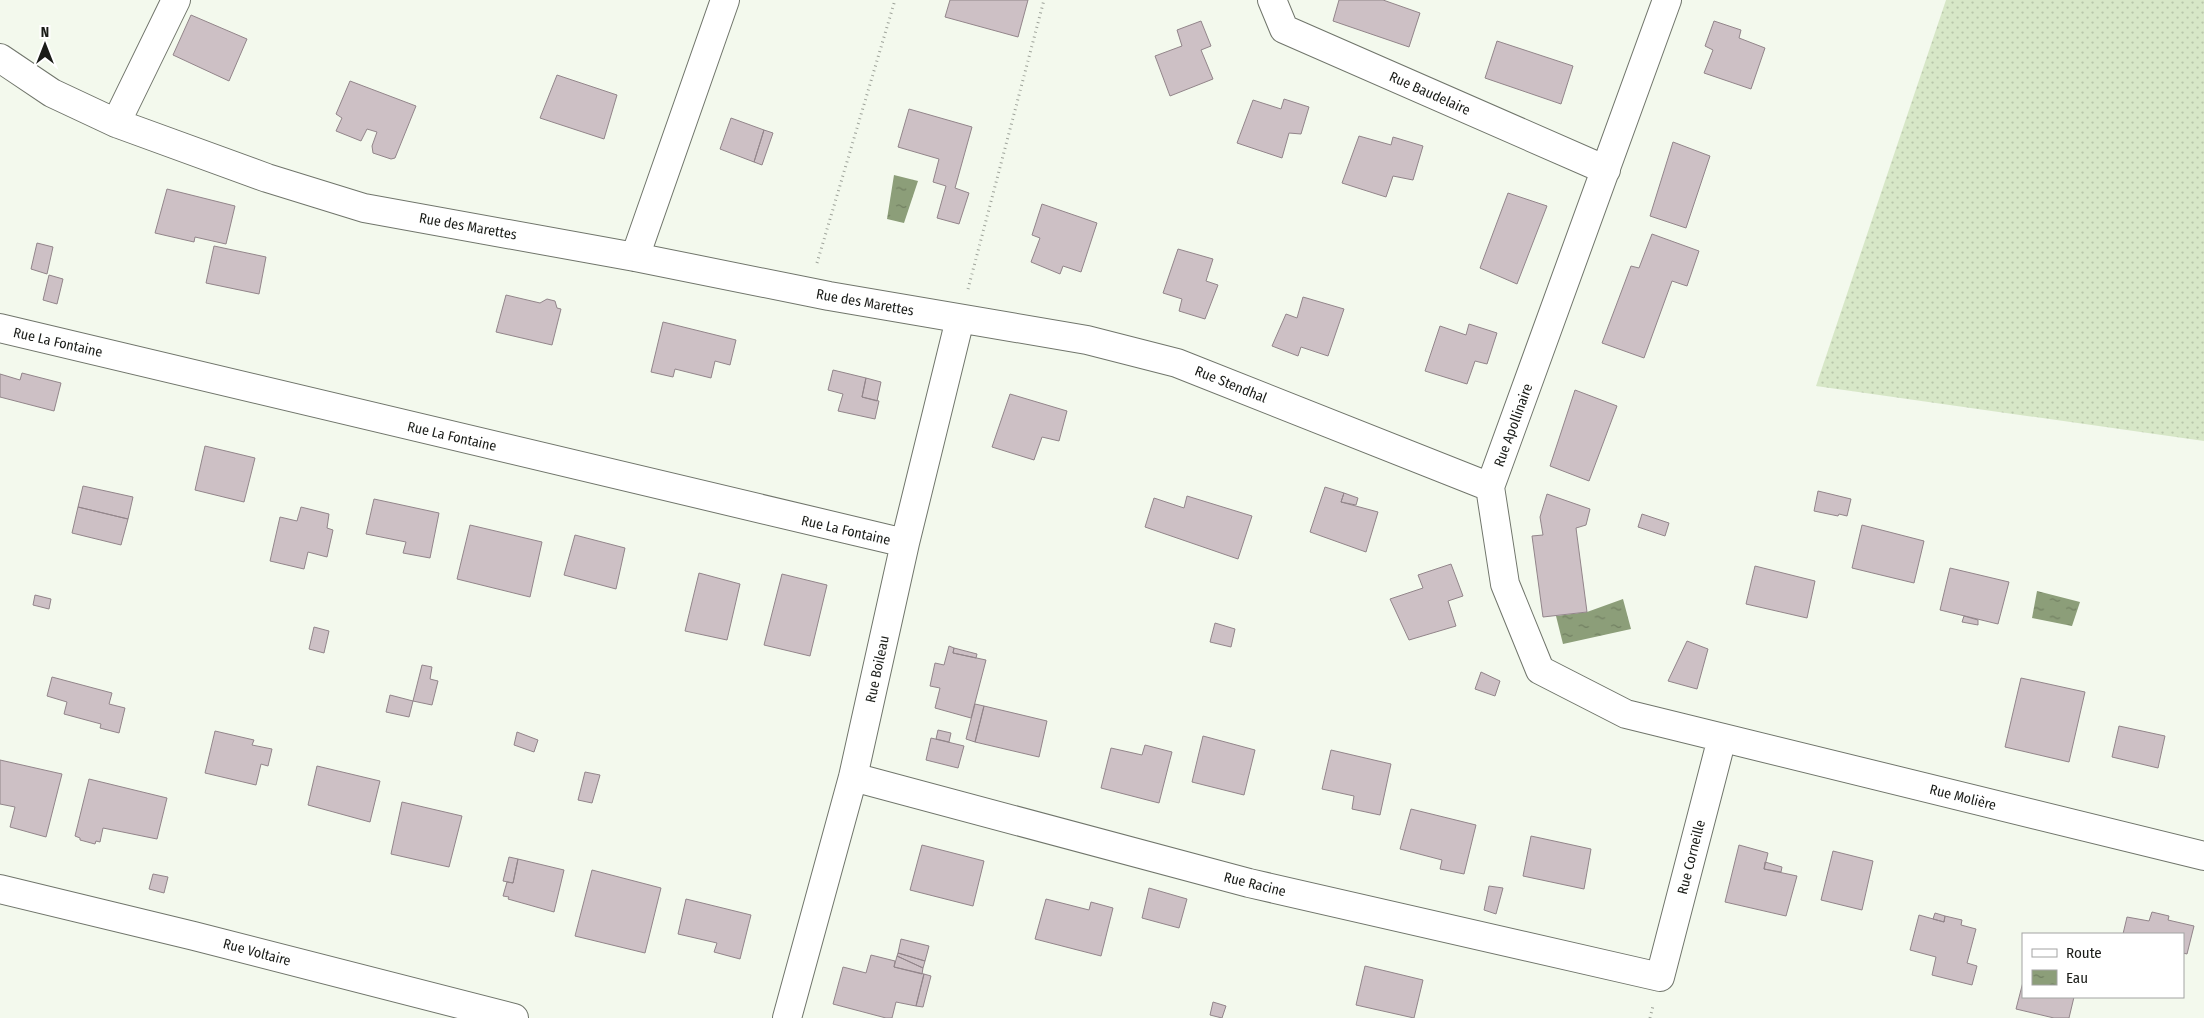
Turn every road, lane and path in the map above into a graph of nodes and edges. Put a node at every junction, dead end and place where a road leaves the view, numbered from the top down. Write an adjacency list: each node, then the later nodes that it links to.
1 (176, 0): 8 (street)
2 (725, 0): 10 (street)
3 (895, 0): 11 (path)
4 (1044, 0): 12 (path)
5 (1272, 0): 9 (street, Rue Baudelaire)
6 (1667, 0): 9 (street, Rue Apollinaire)
7 (0, 58): 8 (street, Rue des Marettes)
8 (116, 122): 10 (street, Rue des Marettes)
9 (1606, 170): 14 (street, Rue Apollinaire)
10 (635, 257): 11 (street, Rue des Marettes)
11 (808, 292): 12 (street, Rue des Marettes)
12 (960, 319): 14 (street, Rue Stendhal); 15 (street, Rue Boileau)
13 (0, 328): 15 (street, Rue La Fontaine)
14 (1490, 487): 16 (street, Rue Apollinaire)
15 (905, 544): 17 (street, Rue Boileau)
16 (1722, 738): 18 (street, Rue Molière); 20 (street, Rue Corneille)
17 (853, 776): 20 (street, Rue Racine); 22 (street, Rue Boileau)
18 (2204, 856)
19 (0, 889): 21 (street, Rue Voltaire)
20 (1660, 976)
21 (514, 1018)
22 (787, 1018)

